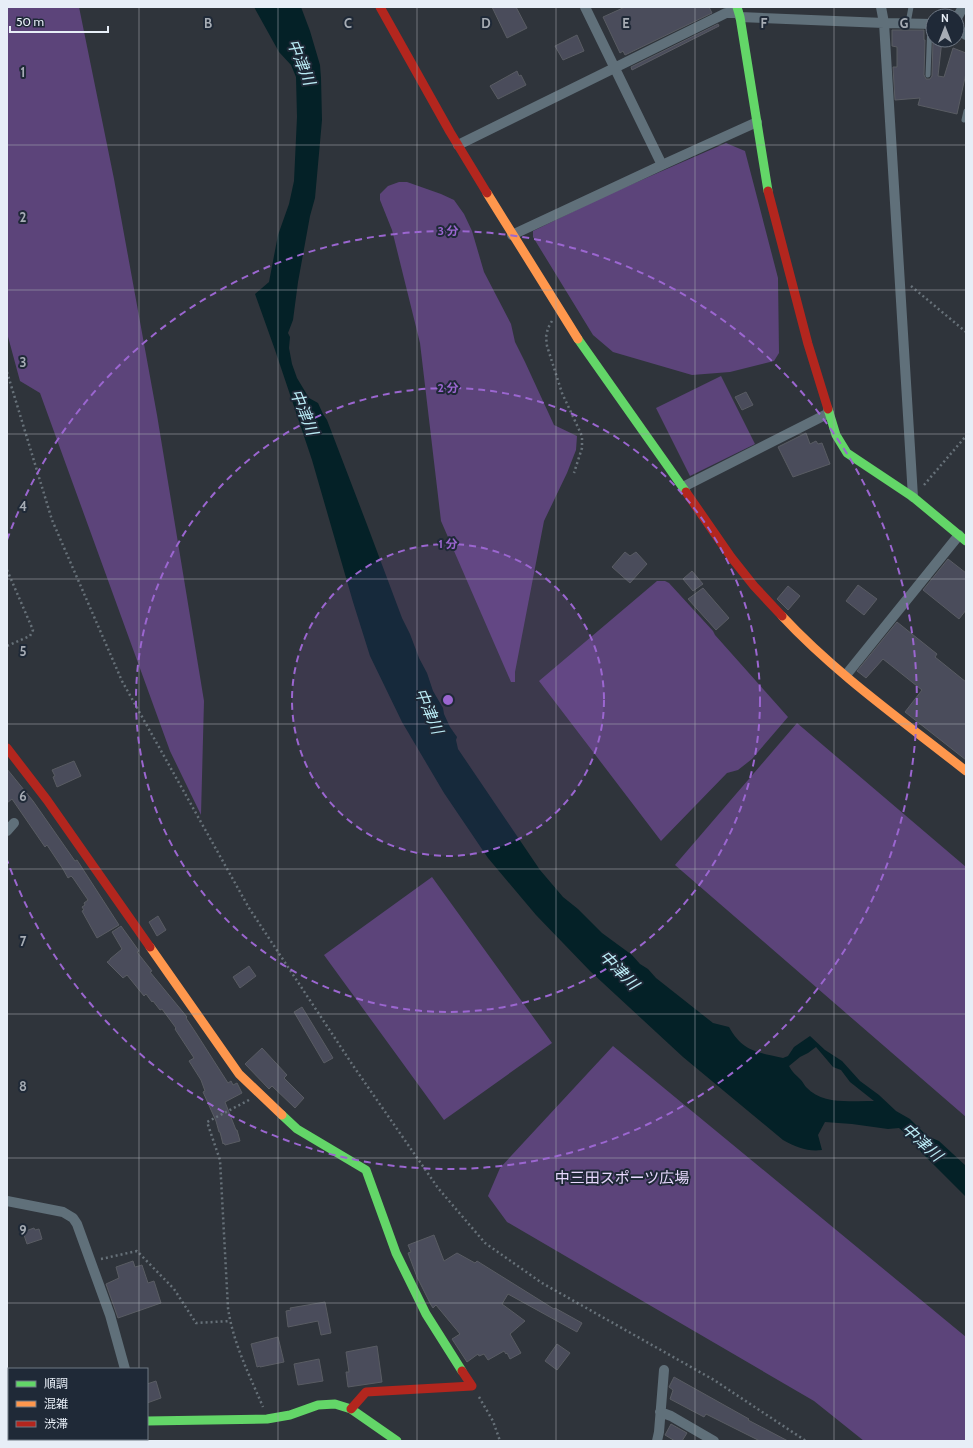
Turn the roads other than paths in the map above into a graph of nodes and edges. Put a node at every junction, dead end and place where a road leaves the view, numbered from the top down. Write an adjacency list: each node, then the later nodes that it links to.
1 (380, 7): 15 (street)
2 (585, 7): 10 (street)
3 (881, 7): 6 (street)
4 (911, 7): 7 (lane)
5 (738, 12): 6 (street); 10 (street); 14 (street)
6 (884, 23): 7 (street); 20 (street)
7 (908, 23): 8 (street)
8 (925, 24)
9 (930, 48): 11 (lane)
10 (615, 68): 15 (street); 16 (street)
11 (928, 75)
12 (966, 111): 13 (lane)
13 (964, 120)
14 (757, 122): 16 (street); 18 (street)
15 (458, 145): 17 (street)
16 (662, 165): 17 (street)
17 (512, 235): 19 (street)
18 (829, 414): 19 (street); 20 (street)
19 (683, 487): 22 (street)
20 (913, 497): 21 (street)
21 (963, 538): 22 (street)
22 (846, 675): 24 (street)
23 (7, 748): 30 (street)
24 (966, 771)
25 (14, 823): 26 (street)
26 (7, 831)
27 (7, 1201): 28 (street)
28 (125, 1368)
29 (664, 1370): 31 (street)
30 (351, 1408): 32 (street); 33 (street)
31 (660, 1412): 34 (street); 35 (street)
32 (148, 1421)
33 (397, 1441)
34 (657, 1441)
35 (714, 1441)

